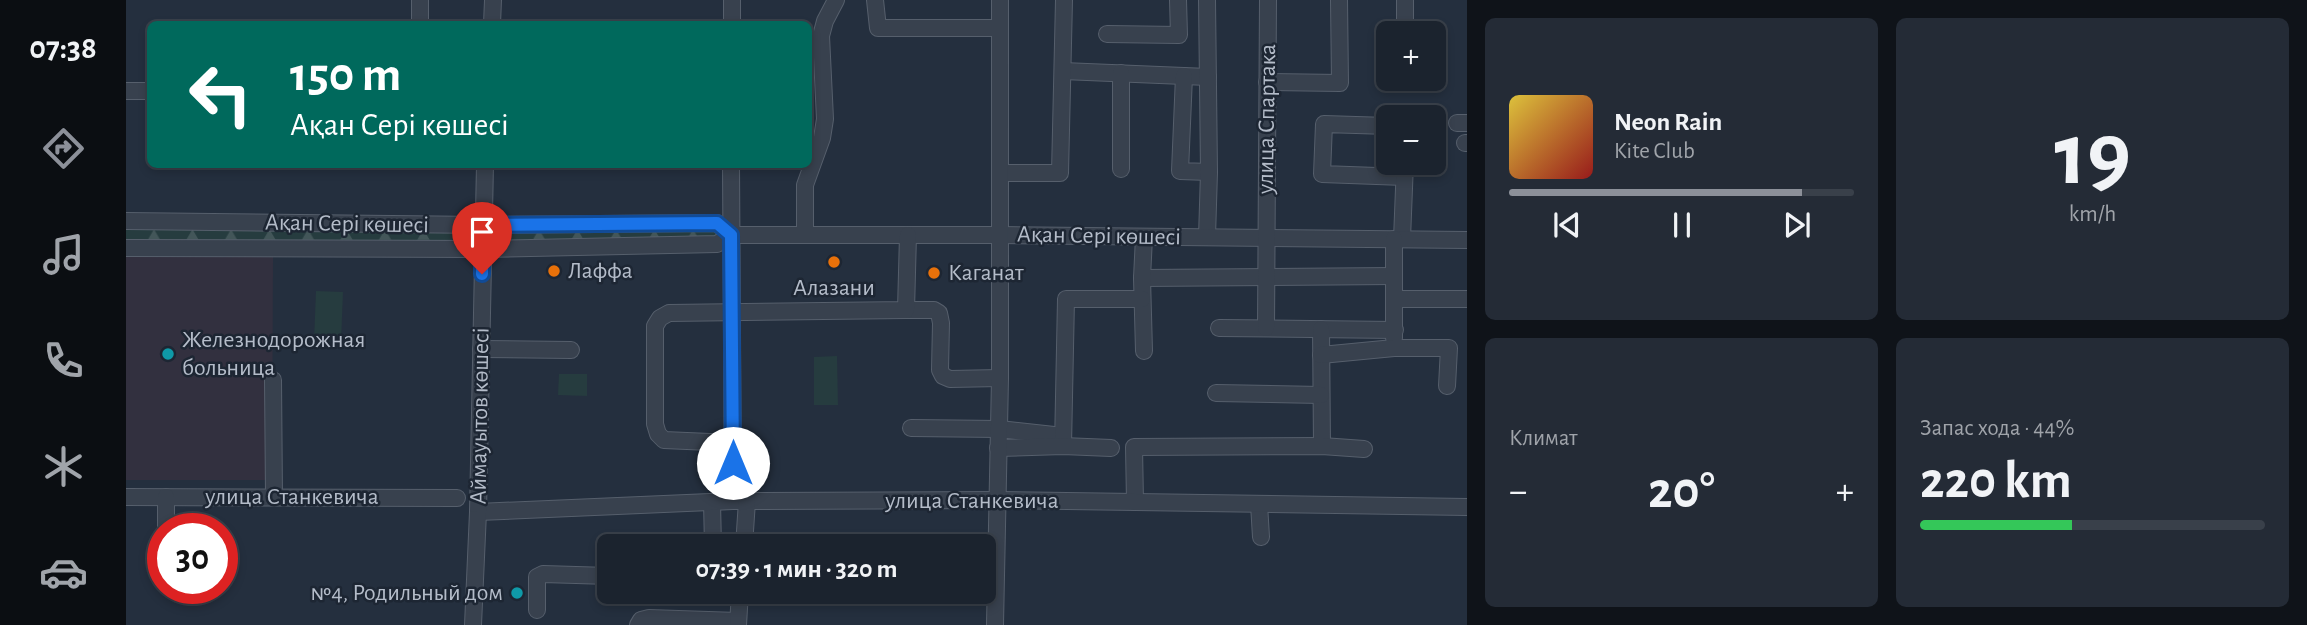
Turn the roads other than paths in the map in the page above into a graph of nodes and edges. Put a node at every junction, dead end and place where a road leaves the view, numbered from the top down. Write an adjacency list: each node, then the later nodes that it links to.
1 (420, 0): 13 (street)
2 (493, 0): 14 (street)
3 (732, 0): 15 (street)
4 (836, 0): 29 (street)
5 (876, 0): 17 (street)
6 (1000, 0): 17 (street)
7 (1064, 0): 19 (street)
8 (1178, 0): 18 (street)
9 (1207, 0): 22 (street)
10 (1268, 0): 23 (street, улица Спартака)
11 (1339, 0): 23 (street)
12 (1405, 0): 16 (street)
13 (420, 21)
14 (492, 21)
15 (732, 21)
16 (1405, 21)
17 (1000, 28): 36 (street)
18 (1107, 34)
19 (1063, 71): 20 (street); 36 (street)
20 (1121, 74): 21 (street); 33 (street)
21 (1184, 76): 22 (street); 26 (street)
22 (1208, 77): 27 (street)
23 (1267, 82): 46 (street, улица Спартака)
24 (126, 91): 25 (street)
25 (147, 92)
26 (1183, 104): 27 (street); 35 (street)
27 (1209, 104): 35 (street)
28 (1376, 126): 34 (street)
29 (812, 166)
30 (485, 168): 39 (street, Аймауытов көшесі)
31 (731, 168): 40 (street)
32 (811, 168): 41 (street)
33 (1121, 169)
34 (1376, 171)
35 (1209, 172): 45 (street)
36 (1000, 173): 43 (street)
37 (1404, 175): 47 (street)
38 (126, 221): 39 (street, Ақан Сері көшесі)
39 (483, 225): 40 (street, Ақан Сері көшесі); 50 (street, Аймауытов көшесі)
40 (731, 235): 41 (street, Ақан Сері көшесі); 50 (street, Ақан Сері көшесі); 58 (street)
41 (805, 235): 42 (street, Ақан Сері көшесі)
42 (908, 235): 43 (street, Ақан Сері көшесі); 57 (street)
43 (1000, 235): 44 (street, Ақан Сері көшесі); 68 (street)
44 (1144, 237): 45 (street, Ақан Сері көшесі); 53 (street)
45 (1207, 237): 46 (street, Ақан Сері көшесі)
46 (1265, 238): 47 (street, Ақан Сері көшесі); 52 (street, улица Спартака)
47 (1398, 239): 48 (street, Ақан Сері көшесі); 51 (street)
48 (1467, 240)
49 (126, 248): 50 (street, Ақан Сері көшесі)
50 (482, 248): 64 (street, Аймауытов көшесі)
51 (1394, 276): 52 (street); 55 (street)
52 (1266, 277): 53 (street); 60 (street, улица Спартака)
53 (1142, 278): 54 (street)
54 (1142, 299): 66 (street); 75 (street)
55 (1395, 299): 56 (street); 62 (street)
56 (1467, 299)
57 (905, 310): 58 (street); 68 (street)
58 (732, 311): 76 (street); 76 (street)
59 (1219, 328): 60 (street)
60 (1266, 328): 61 (street)
61 (1321, 329): 62 (street); 67 (street)
62 (1395, 330): 63 (street)
63 (1394, 348): 67 (street); 70 (street)
64 (481, 349): 65 (street); 91 (street, Аймауытов көшесі)
65 (571, 350)
66 (1144, 351)
67 (1321, 355): 72 (street)
68 (1000, 378): 74 (street)
69 (273, 380): 83 (street)
70 (1447, 386)
71 (1216, 393): 72 (street)
72 (1321, 395): 77 (street)
73 (911, 428): 74 (street)
74 (999, 429): 75 (street); 78 (street)
75 (1063, 441): 78 (street); 79 (street)
76 (733, 443): 86 (street)
77 (1322, 446): 80 (street); 88 (street)
78 (999, 448): 85 (street)
79 (1111, 448)
80 (1364, 449)
81 (126, 496): 82 (street, улица Станкевича)
82 (166, 497): 83 (street, улица Станкевича); 92 (street)
83 (274, 497): 84 (street, улица Станкевича)
84 (457, 498)
85 (998, 500): 86 (street, улица Станкевича); 88 (street, улица Станкевича); 102 (street)
86 (740, 501): 87 (street, улица Станкевича); 94 (street)
87 (712, 502): 91 (street, улица Станкевича); 93 (street)
88 (1135, 502): 89 (street, улица Станкевича)
89 (1259, 504): 90 (street, улица Станкевича); 95 (street)
90 (1467, 507)
91 (478, 512): 100 (street, Аймауытов көшесі)
92 (166, 513)
93 (713, 534)
94 (743, 534)
95 (1261, 537)
96 (597, 576): 98 (street)
97 (739, 604): 99 (street)
98 (537, 610)
99 (738, 623): 101 (street)
100 (473, 625)
101 (638, 625)
102 (995, 625)

